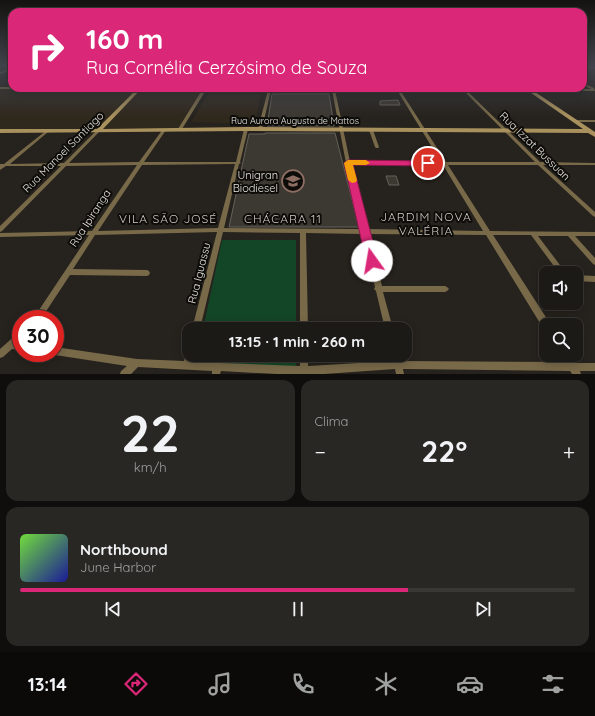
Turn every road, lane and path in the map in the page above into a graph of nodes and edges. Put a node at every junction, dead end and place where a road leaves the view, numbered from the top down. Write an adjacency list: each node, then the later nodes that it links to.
1 (136, 92): 12 (street, Rua Manoel Santiago)
2 (203, 92): 14 (street)
3 (269, 92): 11 (street)
4 (334, 92): 15 (street)
5 (399, 92): 17 (street)
6 (466, 92): 18 (street, Rua Izzat Bussuan)
7 (532, 92): 8 (street)
8 (575, 121): 9 (street); 21 (street)
9 (595, 121)
10 (246, 129): 11 (street, Rua Aurora Augusta de Mattos); 14 (street, Rua Aurora Augusta de Mattos); 23 (street, Rua Iguassu)
11 (260, 129): 15 (street, Rua Aurora Augusta de Mattos)
12 (99, 130): 13 (street, Rua Aurora Augusta de Mattos); 20 (street, Rua Aurora Augusta de Mattos); 26 (street, Rua Manoel Santiago)
13 (164, 130): 14 (street, Rua Aurora Augusta de Mattos); 27 (street, Rua Ipiranga)
14 (180, 130)
15 (342, 130): 16 (street, Rua Aurora Augusta de Mattos); 24 (street)
16 (371, 130): 17 (street, Rua Aurora Augusta de Mattos); 22 (street)
17 (422, 130): 18 (street, Rua Aurora Augusta de Mattos); 25 (street)
18 (506, 130): 21 (street, Rua Aurora Augusta de Mattos); 28 (street, Rua Izzat Bussuan)
19 (0, 131): 20 (street, Rua Aurora Augusta de Mattos)
20 (47, 131): 30 (street)
21 (592, 133)
22 (377, 147)
23 (239, 163): 27 (street); 34 (street, Rua Iguassu)
24 (348, 163): 25 (street); 37 (street)
25 (444, 163): 28 (street); 38 (street)
26 (65, 164): 27 (street); 30 (street); 33 (street, Rua Manoel Santiago)
27 (139, 164): 36 (street, Rua Ipiranga)
28 (539, 164): 29 (street); 32 (street, Rua Izzat Bussuan)
29 (595, 164)
30 (2, 165): 31 (street)
31 (0, 169)
32 (595, 215)
33 (0, 230)
34 (221, 230): 35 (street); 36 (street); 53 (street, Rua Iguassu)
35 (303, 231): 37 (street); 54 (street)
36 (94, 232): 42 (street); 45 (street, Rua Ipiranga)
37 (365, 233): 38 (street); 49 (street)
38 (489, 234): 39 (street); 52 (street)
39 (534, 234): 40 (street); 44 (street)
40 (570, 234): 41 (street); 43 (street)
41 (595, 234)
42 (0, 235)
43 (595, 262)
44 (557, 266)
45 (68, 272): 46 (street); 51 (street, Rua Ipiranga)
46 (147, 273)
47 (583, 278): 48 (street)
48 (595, 279)
49 (378, 289): 50 (street); 55 (street)
50 (446, 289)
51 (43, 310)
52 (542, 318)
53 (198, 322)
54 (304, 322)
55 (387, 322)
56 (12, 348): 58 (street)
57 (64, 352): 62 (street)
58 (0, 354)
59 (188, 362): 63 (street)
60 (304, 362): 67 (street)
61 (569, 362): 68 (street)
62 (137, 363): 63 (street); 69 (street)
63 (187, 365): 65 (street)
64 (595, 367): 68 (street)
65 (217, 370): 67 (street)
66 (399, 370): 67 (street); 68 (street)
67 (304, 371)
68 (575, 371)
69 (124, 374)

